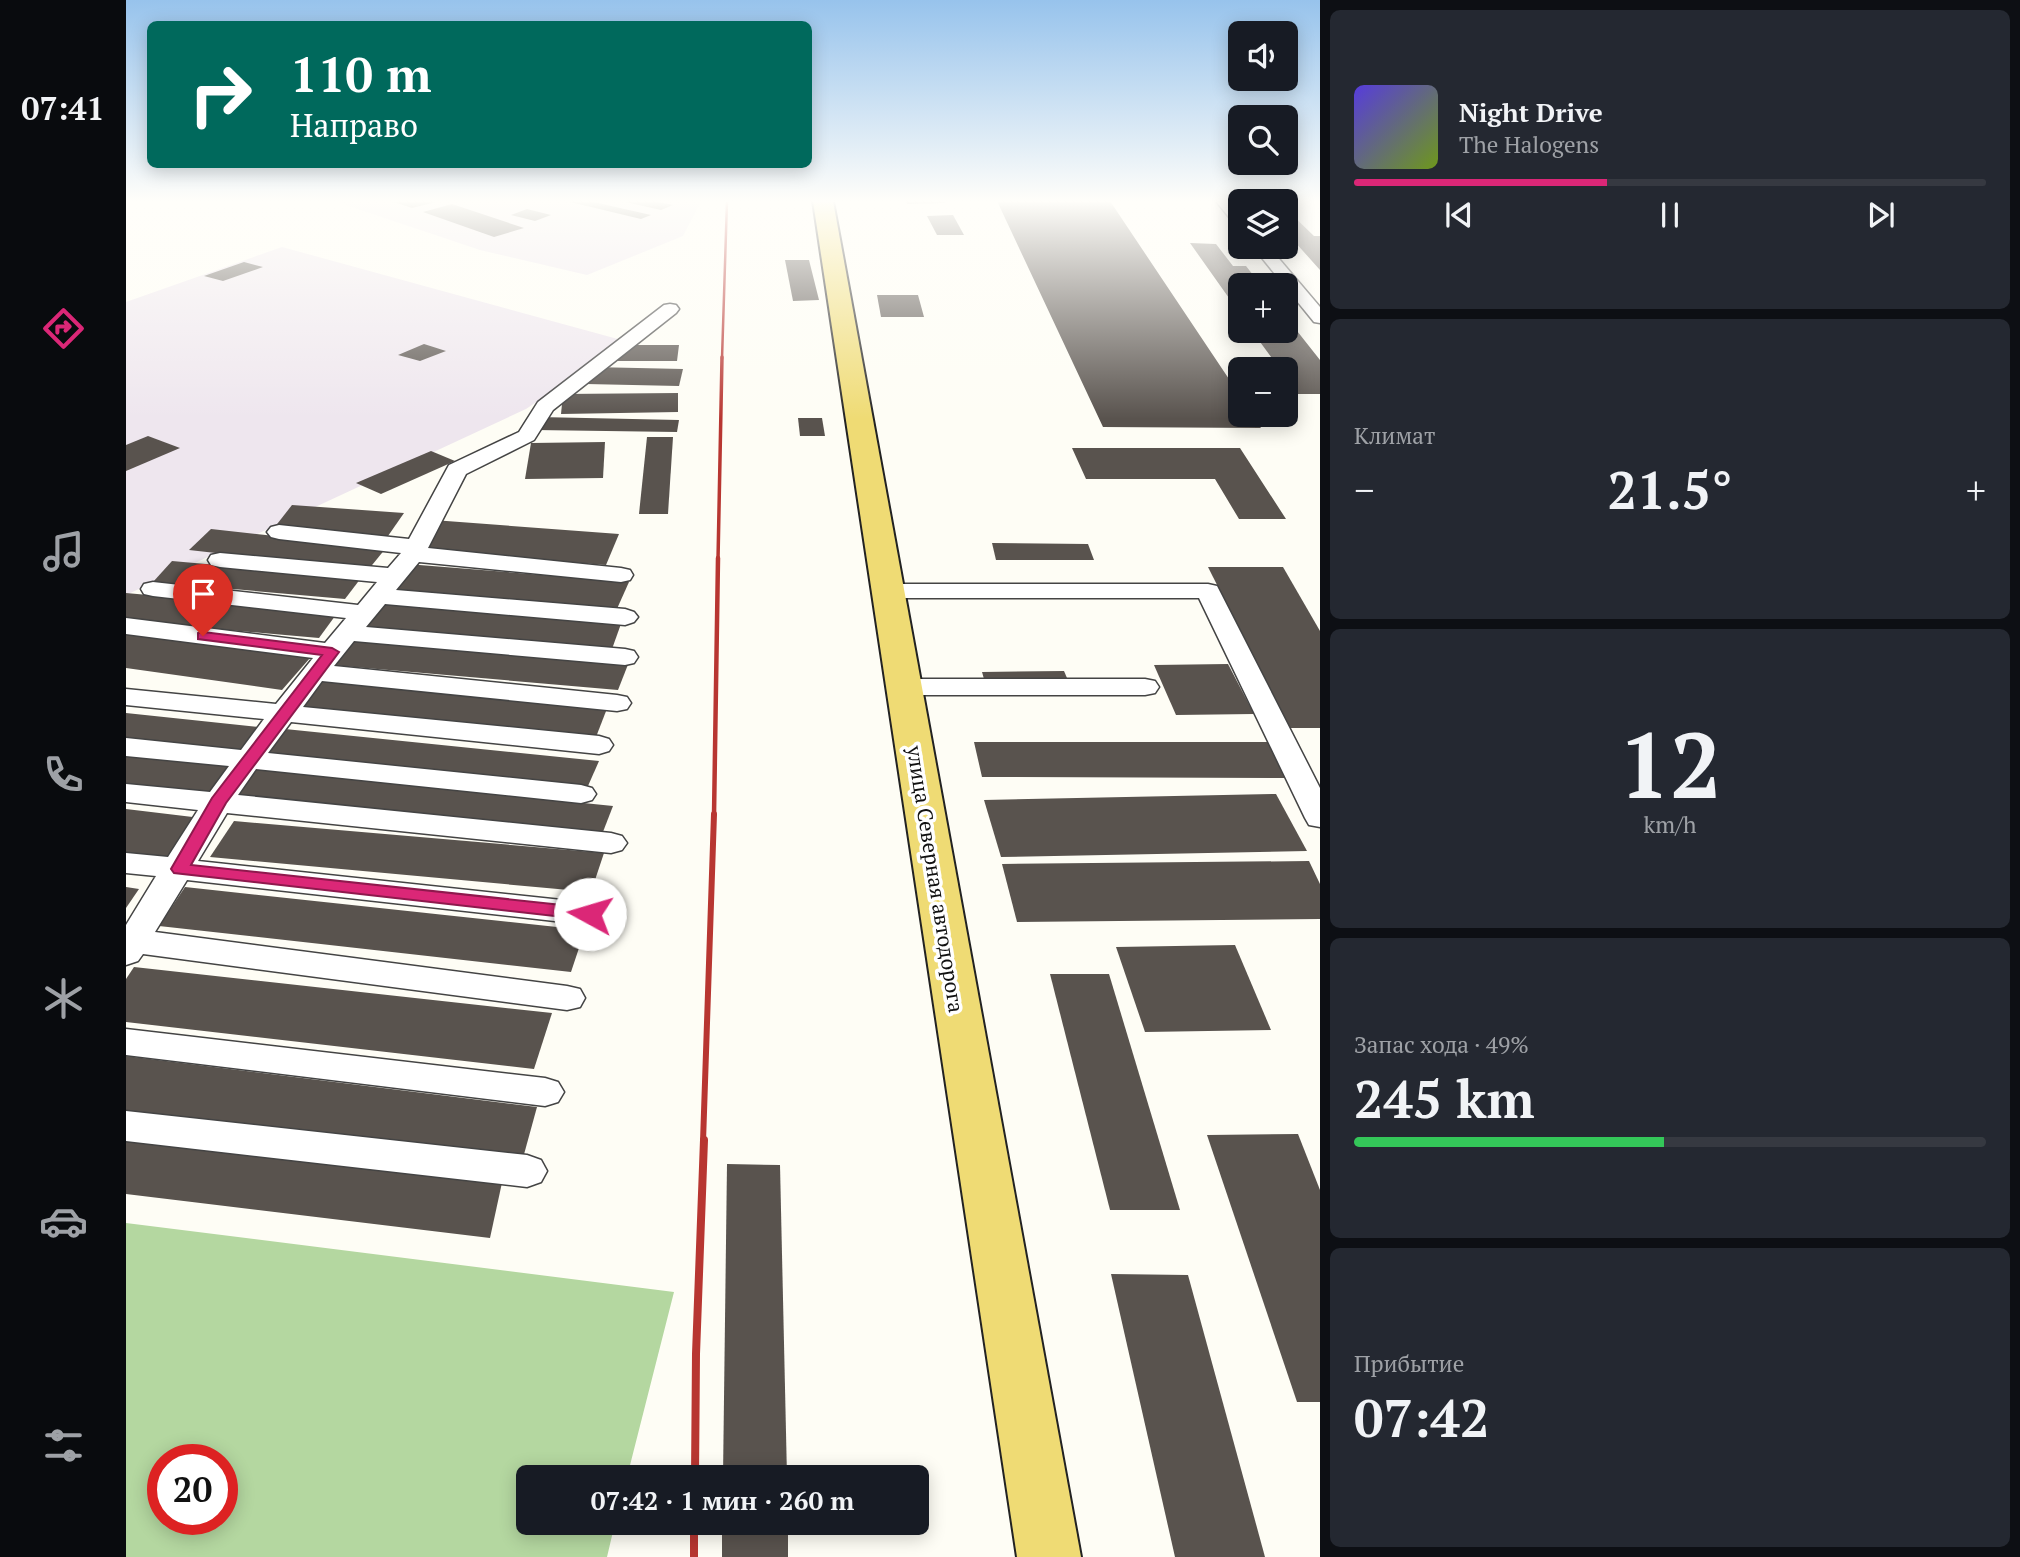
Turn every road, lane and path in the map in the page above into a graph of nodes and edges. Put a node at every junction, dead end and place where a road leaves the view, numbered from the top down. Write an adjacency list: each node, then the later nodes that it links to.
1 (835, 274): 10 (main road, улица Северная автодорога)
2 (1283, 274): 4 (street)
3 (670, 309): 6 (street)
4 (1320, 318)
5 (279, 532): 6 (street)
6 (414, 551): 8 (street); 12 (street)
7 (220, 559): 12 (street)
8 (621, 575)
9 (153, 589): 12 (street)
10 (888, 591): 15 (main road, улица Северная автодорога); 26 (street)
11 (625, 617): 12 (street)
12 (355, 624): 13 (street); 14 (street); 18 (street); 19 (street)
13 (126, 626)
14 (625, 657)
15 (905, 687): 16 (street); 37 (main road, улица Северная автодорога)
16 (1145, 687)
17 (126, 697): 19 (street)
18 (617, 703)
19 (284, 713): 20 (street); 22 (street)
20 (599, 745)
21 (126, 747): 22 (street)
22 (248, 760): 24 (street); 25 (street)
23 (126, 793): 25 (street)
24 (581, 794)
25 (218, 802): 27 (street); 29 (street)
26 (1320, 818)
27 (611, 843)
28 (126, 863): 29 (street)
29 (180, 869): 30 (street); 31 (street)
30 (590, 914)
31 (129, 944): 32 (street)
32 (567, 998)
33 (126, 1042): 34 (street)
34 (545, 1092)
35 (126, 1125): 36 (street)
36 (527, 1171)
37 (1049, 1557)

